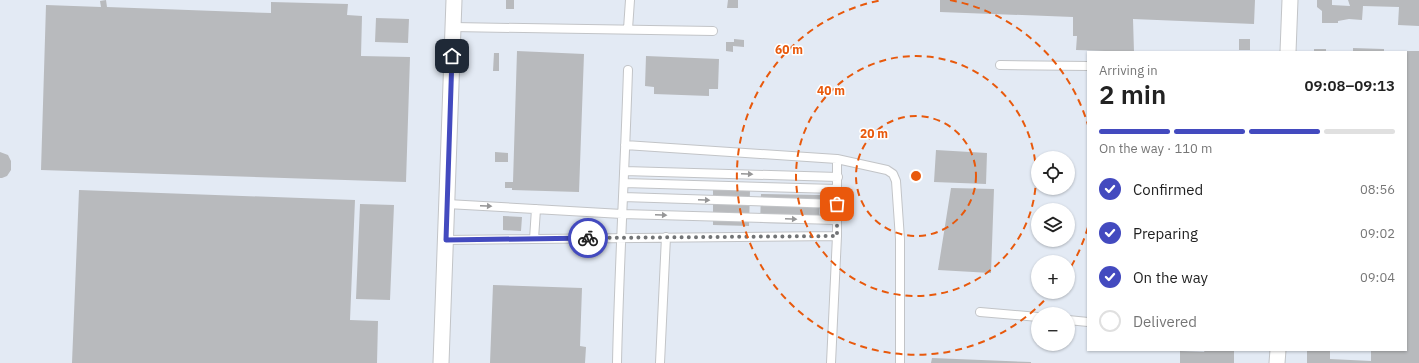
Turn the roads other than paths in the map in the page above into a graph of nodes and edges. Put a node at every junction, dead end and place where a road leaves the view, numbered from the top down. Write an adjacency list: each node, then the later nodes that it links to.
1 (454, 0): 4 (street)
2 (630, 0): 5 (lane)
3 (1290, 0): 7 (street)
4 (453, 27): 5 (lane); 18 (street)
5 (628, 29): 6 (lane)
6 (713, 31)
7 (1288, 51)
8 (1000, 64): 9 (lane)
9 (1087, 66)
10 (628, 70): 11 (lane)
11 (625, 145): 12 (lane); 13 (lane)
12 (837, 159): 14 (lane); 37 (lane)
13 (624, 171): 14 (lane, one-way to 14); 15 (lane)
14 (838, 177): 16 (lane)
15 (624, 183): 16 (lane); 17 (lane)
16 (837, 188): 19 (lane)
17 (623, 197): 19 (lane, one-way to 19); 21 (lane)
18 (447, 204): 20 (lane, one-way to 20); 27 (street)
19 (837, 204): 22 (lane)
20 (536, 209): 21 (lane); 26 (lane)
21 (622, 214): 22 (lane, one-way to 22); 24 (lane)
22 (837, 220): 23 (lane)
23 (837, 236): 25 (lane); 36 (lane)
24 (620, 237): 25 (lane); 26 (lane); 34 (lane)
25 (666, 237): 35 (lane)
26 (534, 239): 27 (lane)
27 (446, 240): 33 (street)
28 (980, 312): 29 (lane)
29 (1031, 316)
30 (1075, 321): 31 (lane)
31 (1087, 322)
32 (1278, 351): 38 (street)
33 (441, 363)
34 (617, 363)
35 (660, 363)
36 (831, 363)
37 (900, 363)
38 (1277, 363)

